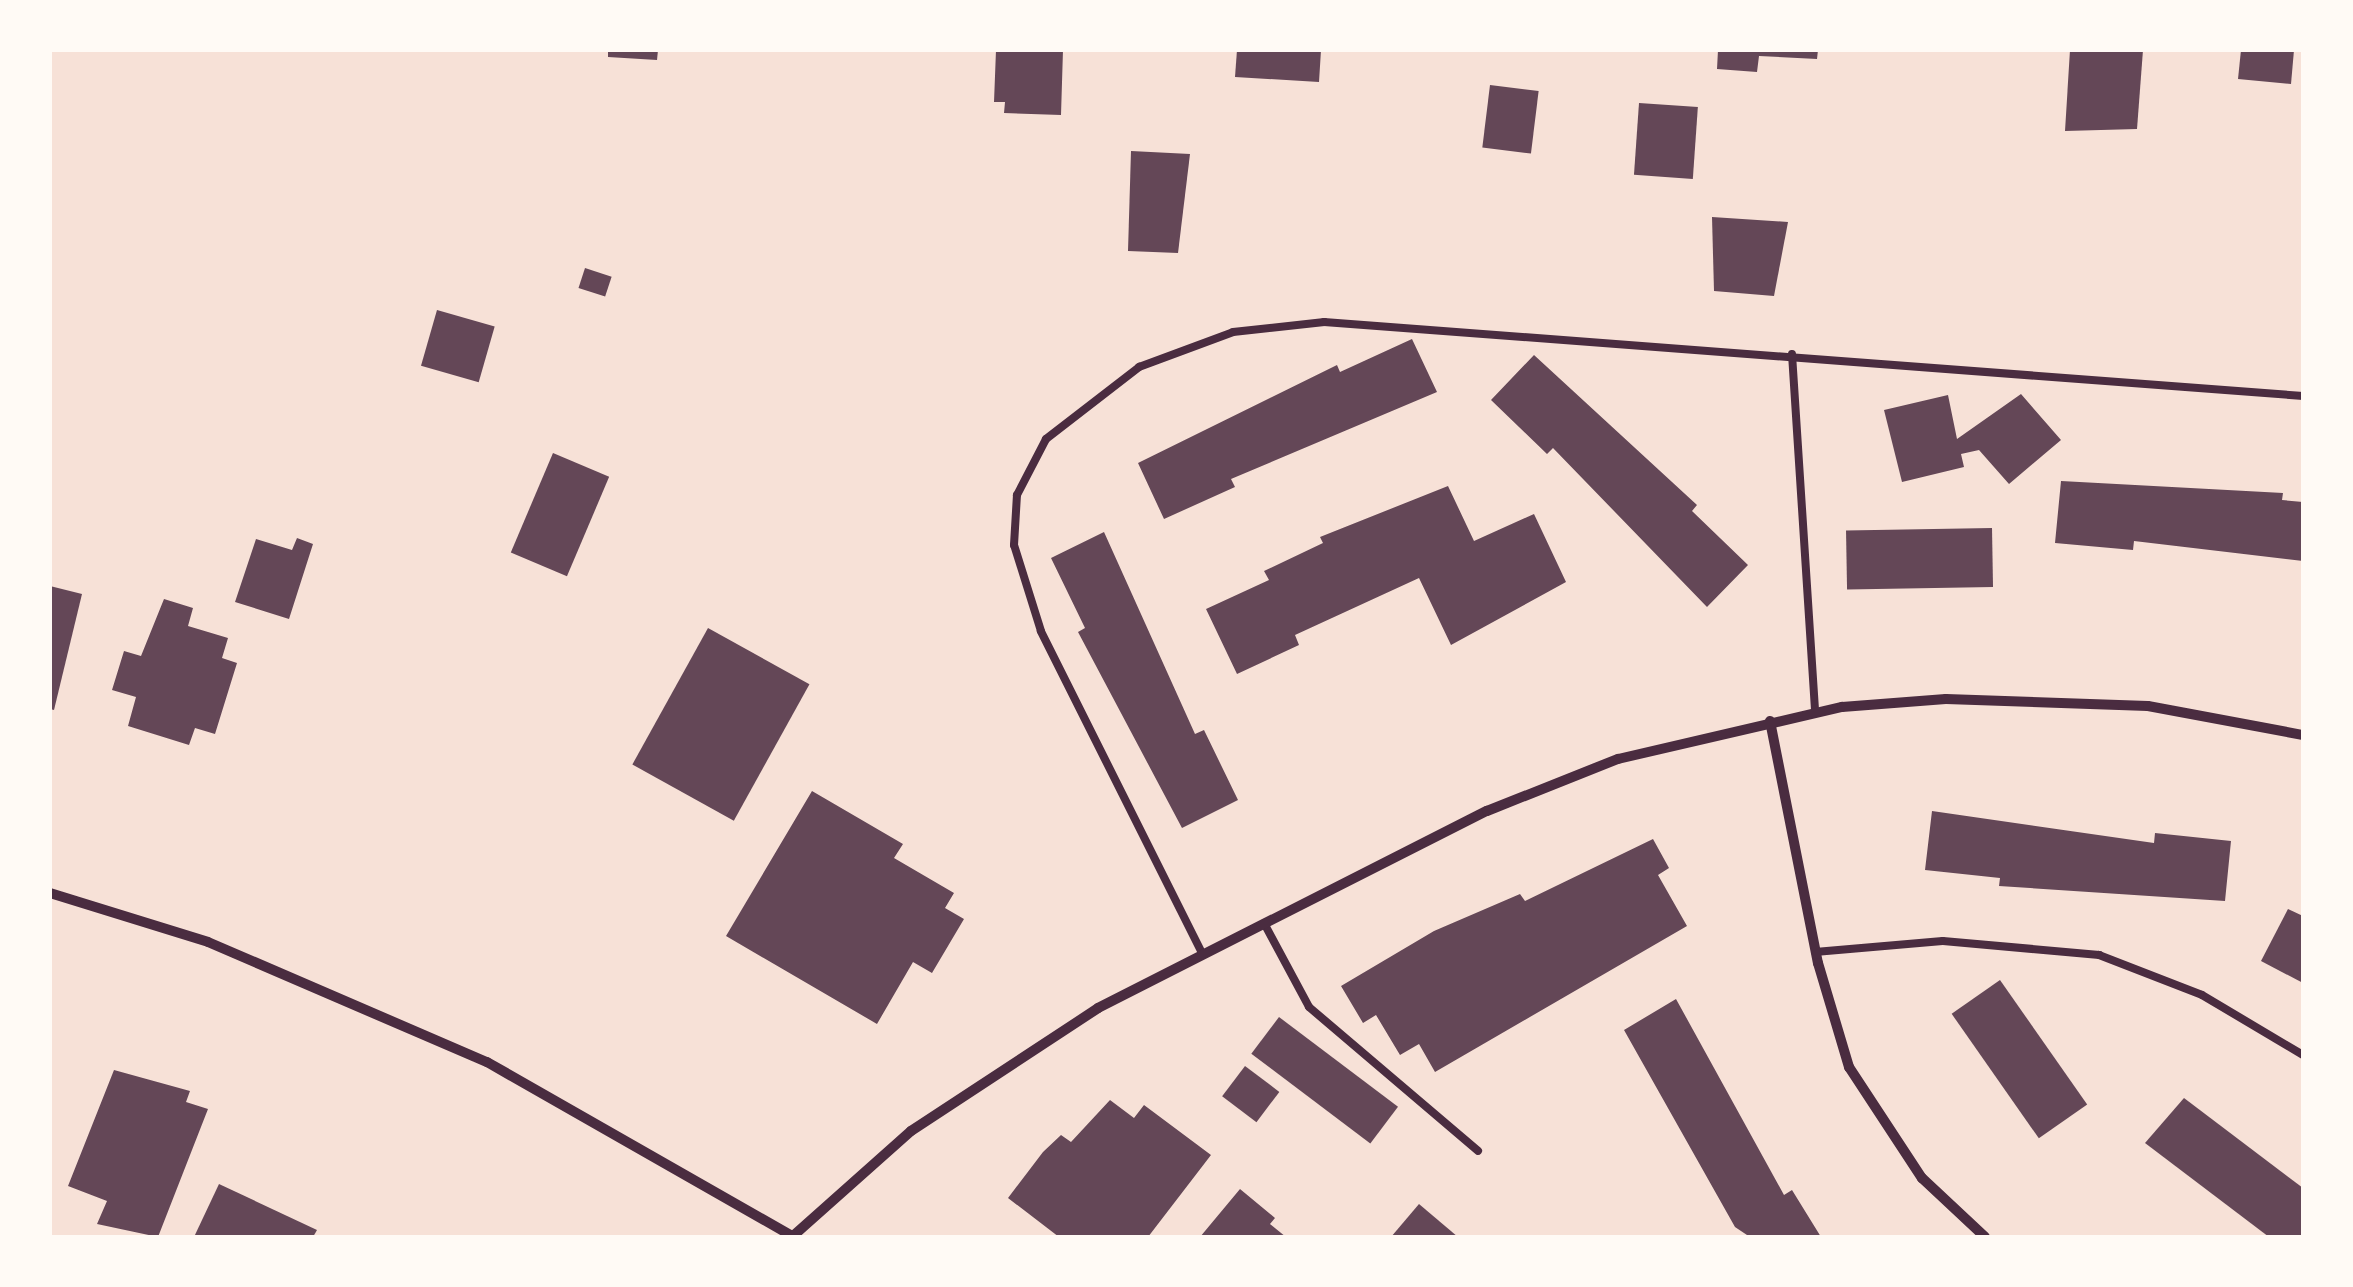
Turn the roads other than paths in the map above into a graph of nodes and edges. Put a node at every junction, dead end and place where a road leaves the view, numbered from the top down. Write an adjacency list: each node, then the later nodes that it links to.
1 (1792, 354): 2 (lane); 3 (lane); 9 (lane)
2 (2303, 396)
3 (1815, 712): 4 (street); 5 (street)
4 (1770, 721): 7 (street); 8 (street)
5 (2303, 736)
6 (50, 893): 12 (street)
7 (1264, 923): 9 (street); 11 (lane)
8 (1815, 952): 10 (lane); 13 (street)
9 (1202, 953): 12 (street)
10 (2303, 1055)
11 (1478, 1151)
12 (793, 1236)
13 (1986, 1237)

